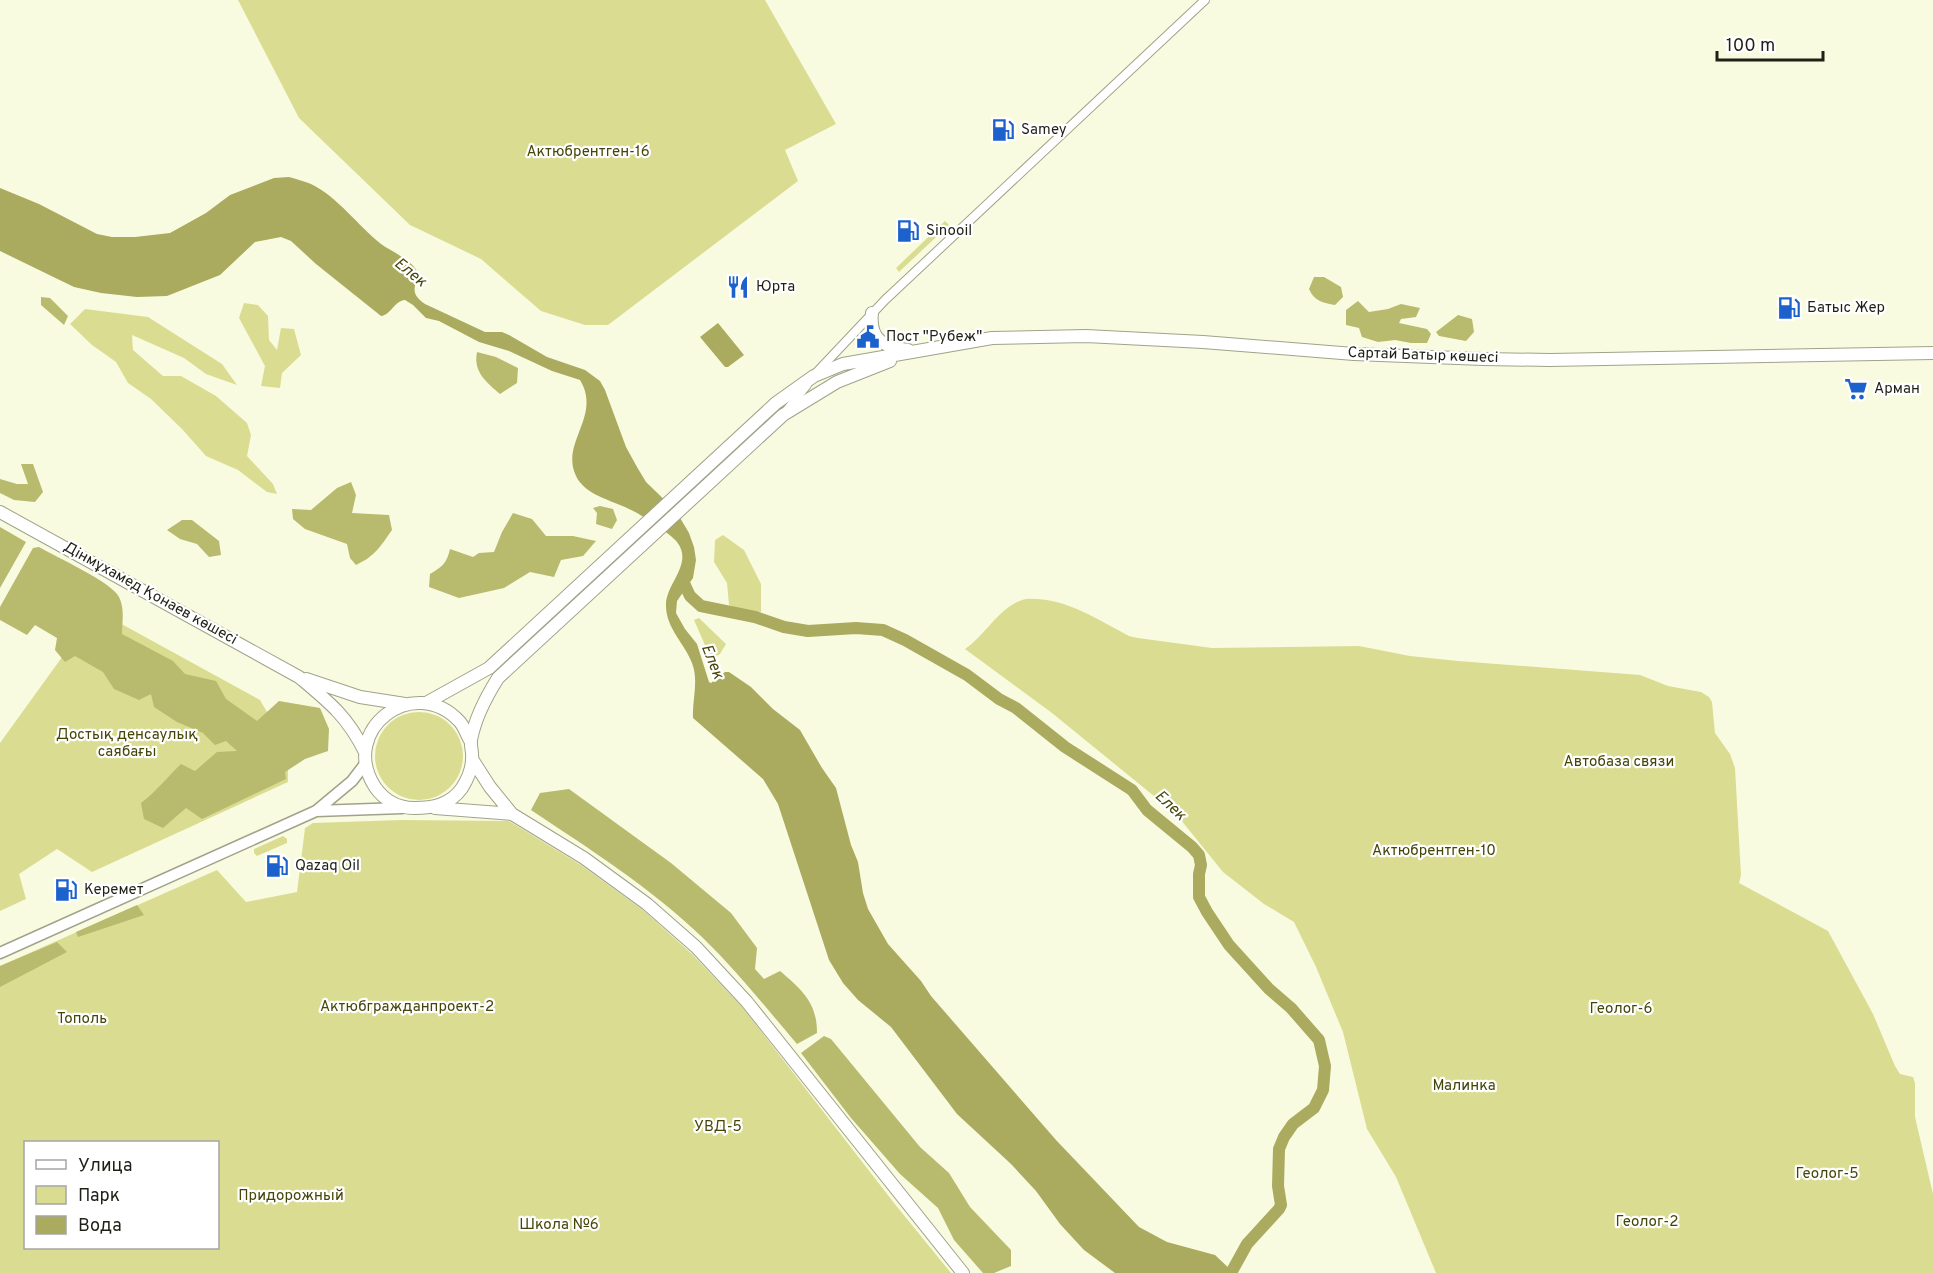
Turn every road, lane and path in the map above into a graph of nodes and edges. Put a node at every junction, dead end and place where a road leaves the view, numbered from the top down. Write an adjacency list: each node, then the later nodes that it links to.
1 (1205, 0): 2 (street)
2 (872, 313): 3 (highway); 5 (street)
3 (915, 351): 4 (highway, Сартай Батыр көшесі); 5 (highway); 6 (highway)
4 (1933, 353)
5 (814, 376): 6 (street); 7 (highway)
6 (783, 415): 7 (highway)
7 (716, 468): 9 (highway)
8 (0, 512): 10 (highway, Дінмұхамед Қонаев көшесі)
9 (559, 612): 11 (highway); 13 (highway)
10 (299, 677): 12 (highway); 14 (highway)
11 (426, 703): 12 (highway); 13 (highway)
12 (406, 704): 14 (highway)
13 (471, 742): 15 (highway)
14 (365, 758): 16 (highway); 18 (main road)
15 (472, 759): 17 (highway); 19 (highway)
16 (404, 808): 17 (highway); 18 (main road)
17 (434, 808): 19 (highway)
18 (316, 812): 20 (main road)
19 (512, 814): 21 (highway)
20 (0, 953)
21 (963, 1273)

